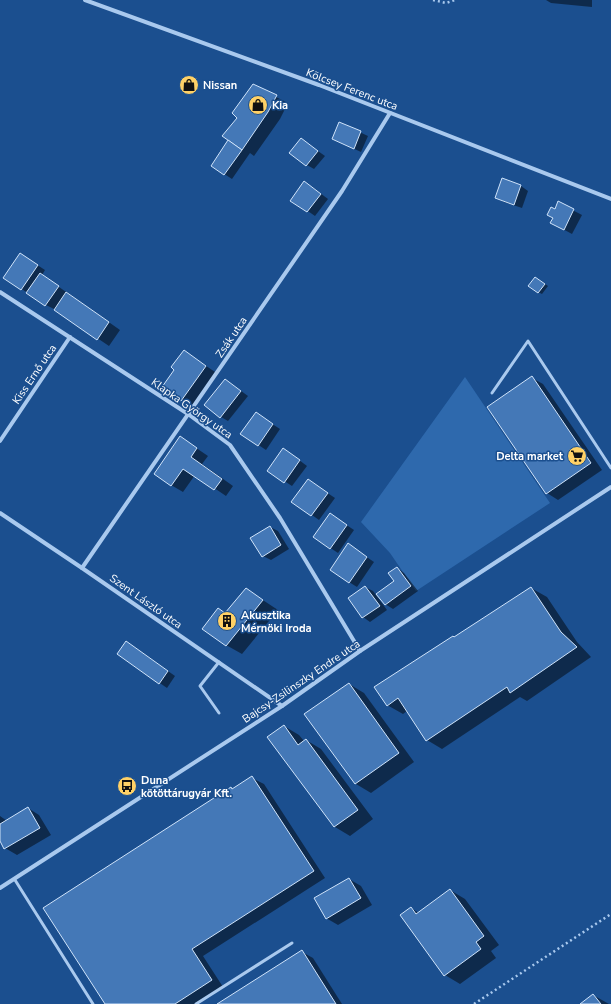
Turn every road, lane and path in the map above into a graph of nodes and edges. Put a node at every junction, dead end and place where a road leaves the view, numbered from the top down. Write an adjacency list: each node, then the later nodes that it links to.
1 (85, 0): 4 (street, Kölcsey Ferenc utca)
2 (433, 0): 3 (path)
3 (455, 0)
4 (390, 113): 5 (street, Kölcsey Ferenc utca); 9 (street, Zsák utca)
5 (611, 199)
6 (0, 292): 7 (street, Klapka György utca)
7 (70, 337): 9 (street, Klapka György utca); 10 (street, Kiss Ernő utca)
8 (492, 394): 11 (lane)
9 (188, 414): 14 (street, Zsák utca); 15 (street, Klapka György utca)
10 (0, 441)
11 (611, 468)
12 (611, 486): 15 (street, Bajcsy-Zsilinszky Endre utca)
13 (0, 513): 14 (street, Szent László utca)
14 (82, 568): 16 (street, Szent László utca)
15 (360, 652): 17 (street, Bajcsy-Zsilinszky Endre utca)
16 (219, 662): 17 (street, Szent László utca); 18 (lane)
17 (282, 706): 19 (street, Bajcsy-Zsilinszky Endre utca)
18 (219, 713)
19 (15, 880): 20 (street, Bajcsy-Zsilinszky Endre utca); 23 (lane)
20 (0, 888)
21 (611, 914): 25 (path)
22 (292, 943): 24 (lane)
23 (93, 1004)
24 (196, 1004)
25 (474, 1004)

